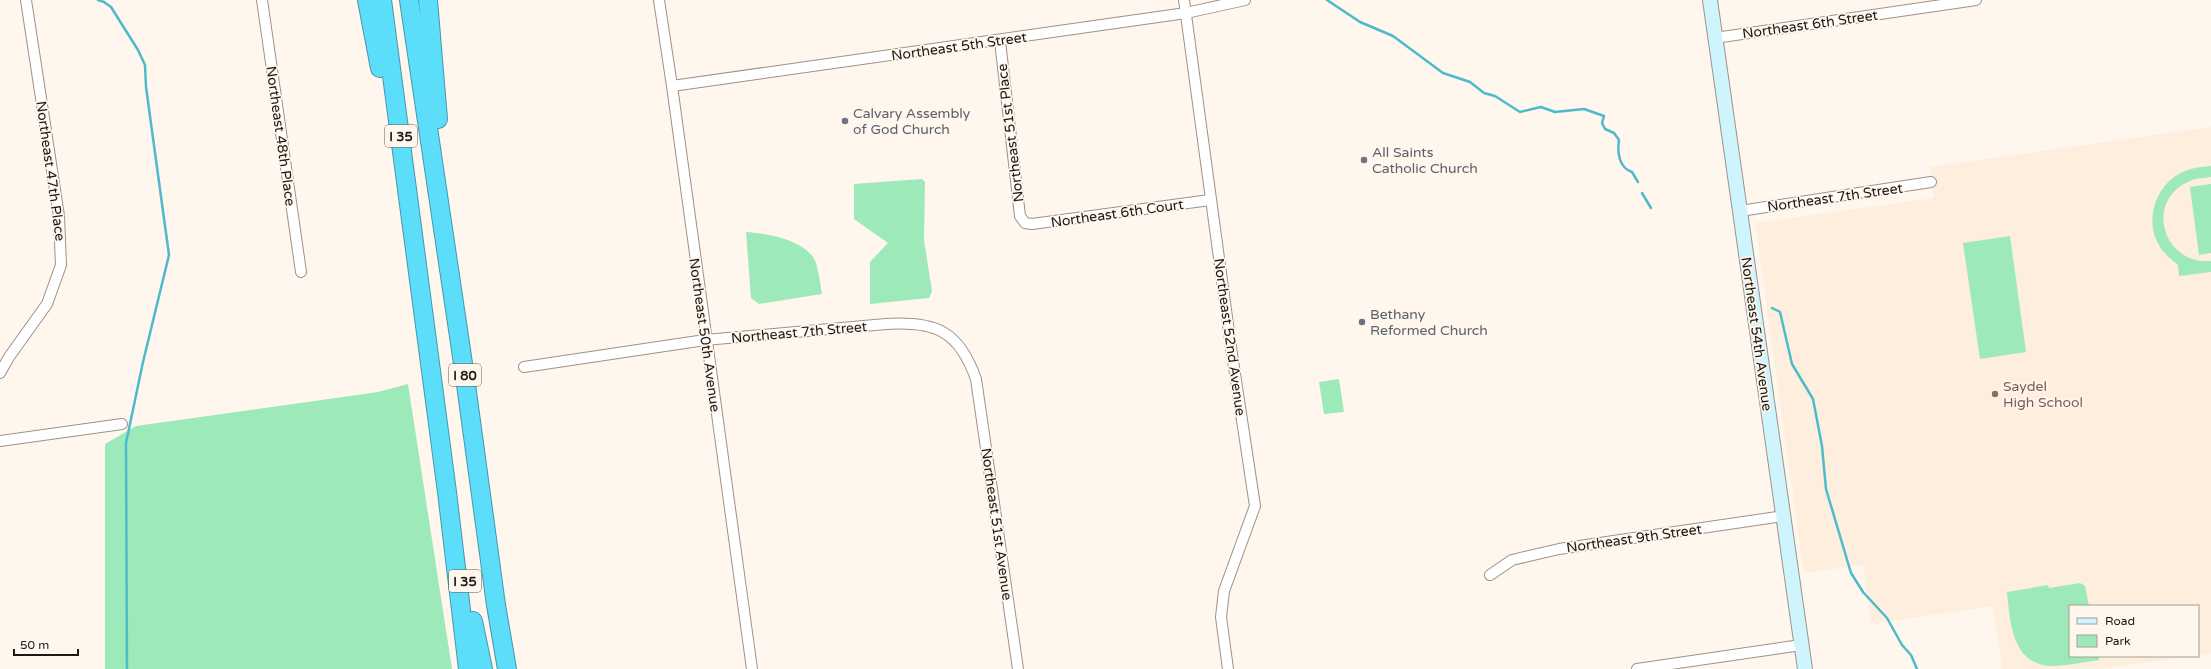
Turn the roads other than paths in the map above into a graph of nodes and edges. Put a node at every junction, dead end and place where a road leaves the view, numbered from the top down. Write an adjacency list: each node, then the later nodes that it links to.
1 (26, 0): 25 (street, Northeast 47th Place)
2 (262, 0): 21 (street, Northeast 48th Place)
3 (367, 0): 22 (highway)
4 (382, 0): 22 (highway, I 35)
5 (409, 0): 20 (highway, I 80)
6 (428, 0): 20 (highway)
7 (659, 0): 15 (street, Northeast 50th Avenue)
8 (1184, 0): 12 (street, Northeast 52nd Avenue)
9 (1245, 0): 12 (street, Northeast 5th Street)
10 (1710, 0): 13 (main road, Northeast 54th Avenue)
11 (1976, 0): 13 (street, Northeast 6th Street)
12 (1186, 13): 14 (street, Northeast 5th Street); 17 (street, Northeast 52nd Avenue)
13 (1715, 38): 18 (main road, Northeast 54th Avenue)
14 (1000, 41): 15 (street, Northeast 5th Street); 19 (street, Northeast 51st Place)
15 (672, 86): 23 (street, Northeast 50th Avenue)
16 (1931, 182): 18 (street, Northeast 7th Street)
17 (1210, 200): 19 (street, Northeast 6th Court); 40 (street, Northeast 52nd Avenue)
18 (1740, 211): 31 (main road, Northeast 54th Avenue)
19 (1025, 223)
20 (448, 263): 29 (highway, I 80)
21 (301, 272)
22 (418, 272): 30 (highway, I 35)
23 (705, 340): 24 (street, Northeast 7th Street); 26 (street, Northeast 7th Street); 38 (street, Northeast 50th Avenue)
24 (524, 367)
25 (0, 373)
26 (976, 379): 39 (street, Northeast 51st Avenue)
27 (122, 424): 28 (street)
28 (0, 441)
29 (480, 486): 36 (highway, I 80); 37 (highway)
30 (447, 492): 34 (highway); 35 (highway, I 35)
31 (1783, 516): 32 (street, Northeast 9th Street); 33 (main road, Northeast 54th Avenue)
32 (1490, 576)
33 (1801, 645): 41 (street); 42 (main road, Northeast 54th Avenue)
34 (468, 669)
35 (483, 669)
36 (507, 669)
37 (519, 669)
38 (752, 669)
39 (1018, 669)
40 (1228, 669)
41 (1637, 669)
42 (1805, 669)

